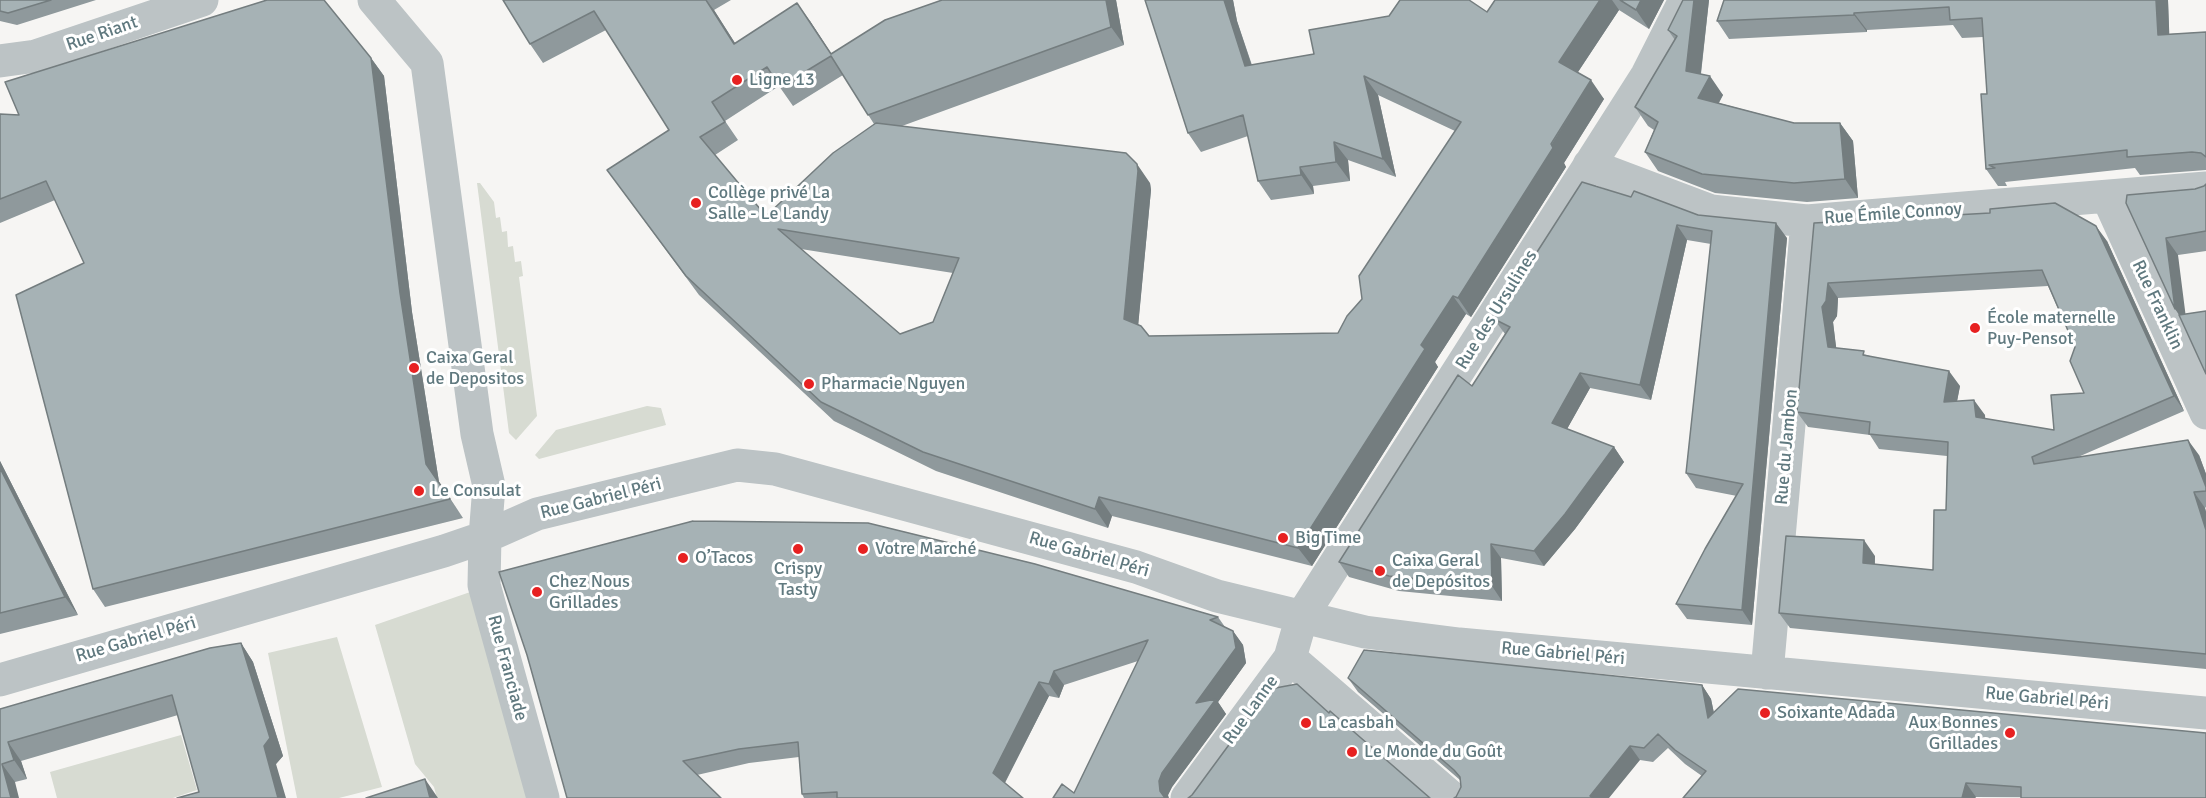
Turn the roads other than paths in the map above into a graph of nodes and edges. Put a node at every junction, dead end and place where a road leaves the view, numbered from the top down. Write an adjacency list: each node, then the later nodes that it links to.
1 (202, 0): 4 (street, Rue Riant)
2 (374, 0): 10 (street, Rue Franciade)
3 (1685, 0): 5 (street, Rue des Ursulines)
4 (0, 61)
5 (1589, 165): 8 (street, Rue Émile Connoy); 11 (street, Rue des Ursulines)
6 (2206, 188): 7 (street, Rue Émile Connoy)
7 (2108, 198): 8 (street, Rue Émile Connoy); 9 (street, Rue Franklin)
8 (1807, 221): 13 (street, Rue du Jambon)
9 (2206, 413)
10 (485, 537): 11 (street, Rue Gabriel Péri); 14 (street, Rue Gabriel Péri); 16 (street, Rue Franciade)
11 (1302, 616): 12 (street, Rue Lanne); 13 (street, Rue Gabriel Péri)
12 (1290, 658): 17 (street, Rue Lanne); 18 (street)
13 (1767, 672): 15 (street, Rue Gabriel Péri)
14 (0, 680)
15 (2206, 713)
16 (543, 798)
17 (1187, 798)
18 (1452, 798)

